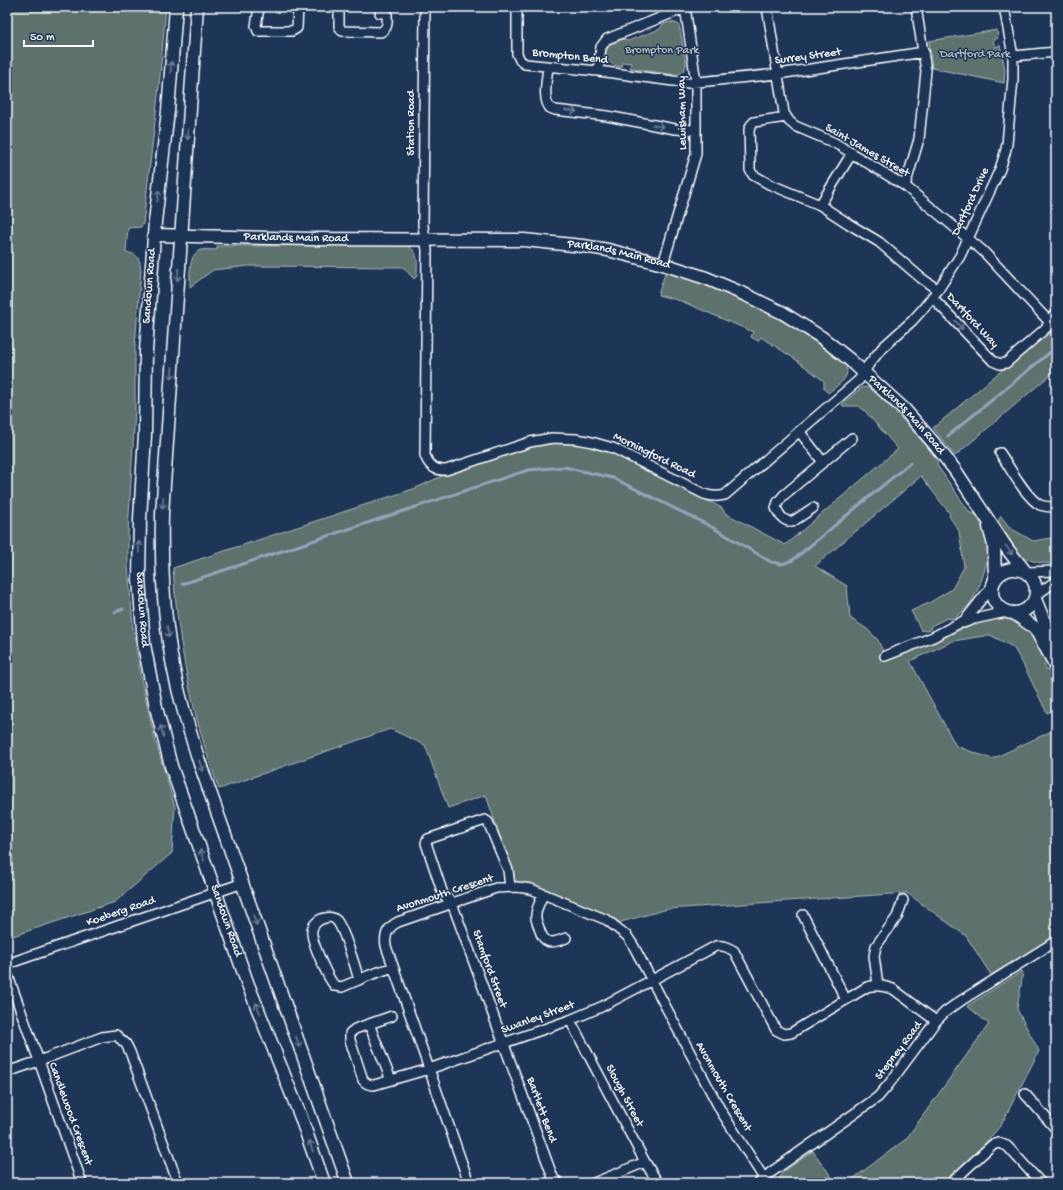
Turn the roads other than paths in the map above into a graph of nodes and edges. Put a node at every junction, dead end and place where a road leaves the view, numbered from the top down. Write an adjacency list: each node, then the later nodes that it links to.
1 (176, 7): 25 (main road, Sandown Road, one-way to 1)
2 (197, 7): 26 (main road, Sandown Road, one-way to 26)
3 (298, 7): 11 (street)
4 (338, 7): 5 (street)
5 (380, 7)
6 (425, 7): 28 (street, Station Road)
7 (516, 7): 16 (street, Brompton Bend)
8 (767, 7): 18 (street)
9 (916, 7): 13 (street)
10 (1004, 7): 15 (street, Dartford Drive)
11 (260, 8)
12 (685, 8): 17 (street); 19 (street, Lewisham Way)
13 (924, 52): 18 (street, Surrey Street); 23 (street)
14 (1056, 52): 15 (street)
15 (1013, 56): 27 (street, Dartford Drive)
16 (548, 67): 17 (street, Brompton Bend); 21 (street, one-way to 21)
17 (598, 71): 19 (street, Brompton Bend)
18 (778, 74): 19 (street, Surrey Street); 20 (street)
19 (696, 82): 21 (street, Lewisham Way)
20 (786, 117): 22 (street, Saint James Street); 24 (street)
21 (696, 130): 29 (street, Lewisham Way)
22 (852, 153): 23 (street, Saint James Street); 24 (street)
23 (905, 186): 27 (street, Saint James Street)
24 (820, 205): 30 (street)
25 (154, 235): 26 (main road, Parklands Main Road); 54 (main road, Sandown Road, one-way to 25)
26 (180, 236): 28 (main road, Parklands Main Road); 52 (main road, Sandown Road, one-way to 52)
27 (968, 238): 30 (street, Dartford Drive); 32 (street, Saint James Street)
28 (425, 240): 29 (main road, Parklands Main Road); 35 (street, Morningford Road)
29 (664, 264): 34 (main road, Parklands Main Road)
30 (935, 293): 32 (street, Dartford Way, one-way to 32); 34 (street, Dartford Drive)
31 (1056, 314): 32 (street)
32 (1049, 322): 33 (street, Saint James Street)
33 (1056, 329)
34 (863, 372): 35 (street, Morningford Road); 39 (main road, Parklands Main Road)
35 (799, 431): 38 (street)
36 (852, 438): 38 (street)
37 (1000, 453): 40 (street)
38 (823, 462): 41 (street)
39 (972, 494): 42 (main road, Parklands Main Road, one-way to 42); 45 (main road, Parklands Main Road)
40 (1056, 507)
41 (813, 508)
42 (1025, 571): 43 (street); 45 (main road); 46 (main road)
43 (1056, 571)
44 (1056, 581): 46 (street)
45 (994, 583): 47 (main road); 48 (street)
46 (1036, 597): 47 (main road); 49 (main road)
47 (1010, 612): 48 (street); 51 (main road)
48 (947, 630): 50 (street)
49 (1056, 652)
50 (885, 656)
51 (1056, 666)
52 (243, 883): 54 (street, Koeberg Road); 84 (main road, Sandown Road, one-way to 84)
53 (510, 887): 55 (street, Avonmouth Crescent); 57 (street, Avonmouth Crescent); 57 (street, Stamford Street)
54 (215, 892): 61 (street, Koeberg Road); 83 (main road, Sandown Road, one-way to 54)
55 (543, 894): 59 (street); 65 (street, Avonmouth Crescent)
56 (903, 900): 66 (street)
57 (452, 903): 62 (street, Avonmouth Crescent); 72 (street, Stamford Street)
58 (803, 915): 67 (street)
59 (566, 938)
60 (1056, 941): 70 (street, Stepney Road)
61 (7, 964)
62 (393, 967): 64 (street); 74 (street, Avonmouth Crescent)
63 (7, 973): 73 (street)
64 (359, 980): 64 (street)
65 (652, 980): 67 (street, Swanley Street); 69 (street, Swanley Street); 80 (street, Avonmouth Crescent)
66 (878, 985): 67 (street); 70 (street)
67 (846, 1000)
68 (392, 1016): 71 (street, Swanley Street)
69 (570, 1020): 72 (street, Swanley Street); 79 (street, Slough Street)
70 (936, 1021): 80 (street, Stepney Road)
71 (369, 1024): 76 (street); 76 (street, Swanley Street)
72 (503, 1043): 74 (street, Swanley Street); 86 (street, Bartlett Bend)
73 (39, 1061): 75 (street, Candlewood Crescent); 81 (street, Candlewood Crescent); 82 (street)
74 (429, 1069): 76 (street, Swanley Street); 85 (street, Avonmouth Crescent)
75 (7, 1072)
76 (391, 1080)
77 (1025, 1094): 78 (street)
78 (1056, 1129)
79 (645, 1162): 87 (street); 88 (street, Slough Street)
80 (763, 1182)
81 (82, 1183)
82 (178, 1183)
83 (324, 1183)
84 (348, 1183)
85 (469, 1183)
86 (559, 1183)
87 (594, 1183)
88 (658, 1183)
89 (951, 1183): 90 (street)
90 (1041, 1183)

